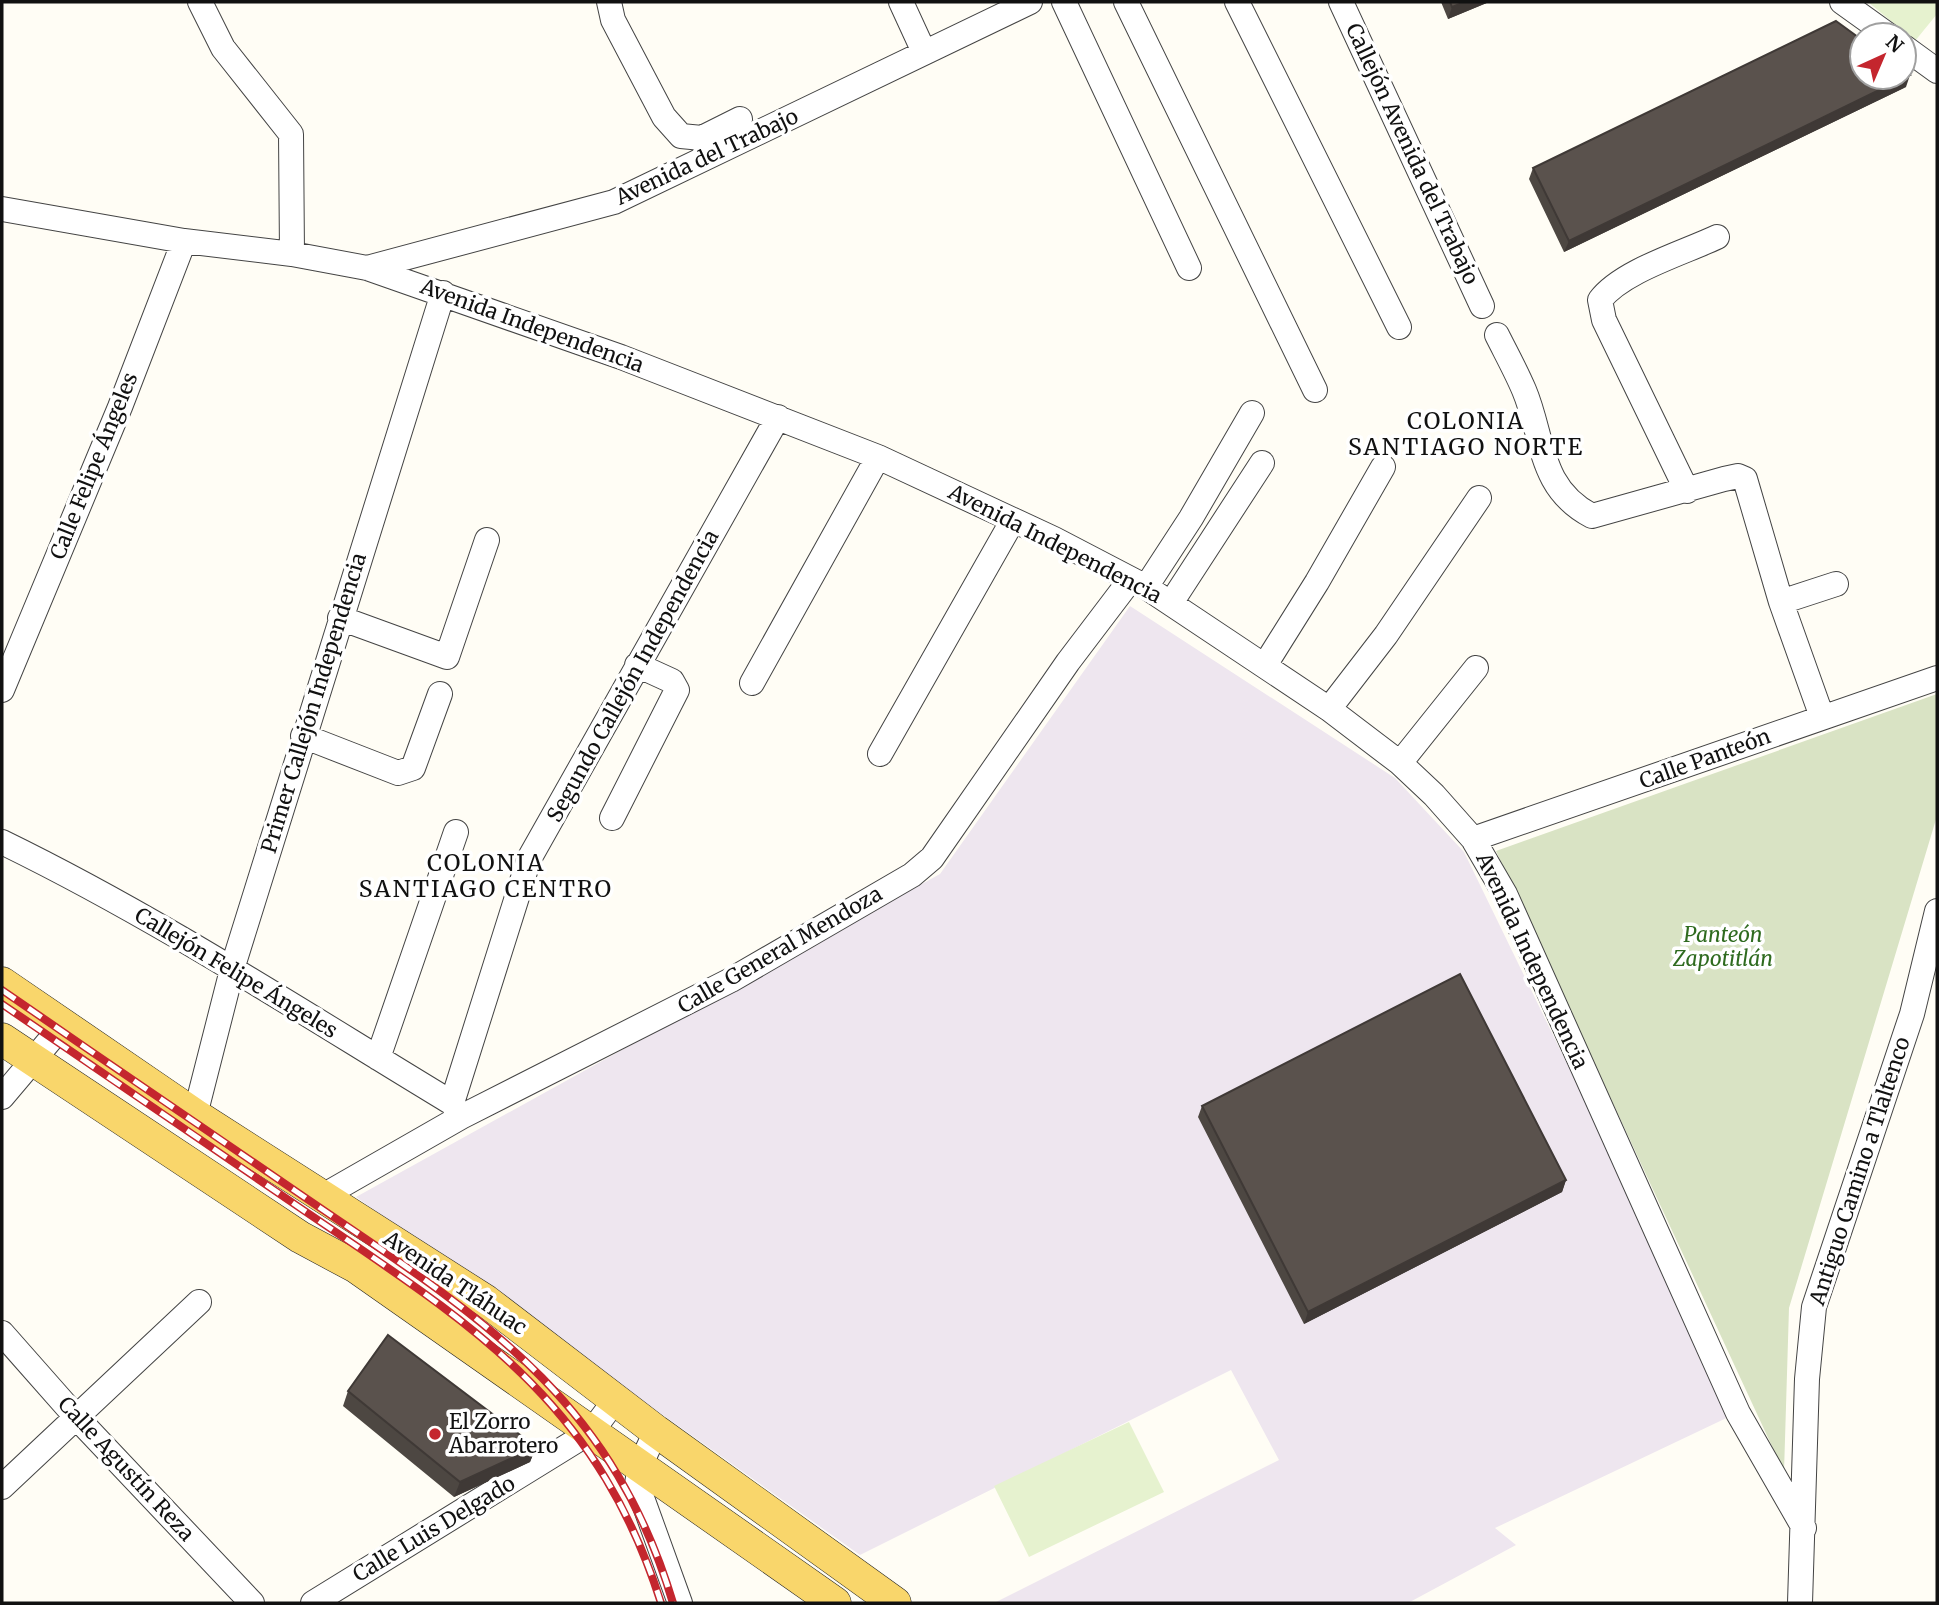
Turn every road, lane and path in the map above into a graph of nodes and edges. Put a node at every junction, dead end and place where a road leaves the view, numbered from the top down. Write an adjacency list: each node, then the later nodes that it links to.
1 (200, 2): 18 (street)
2 (609, 2): 14 (street)
3 (901, 2): 11 (street)
4 (1030, 2): 11 (street, Avenida del Trabajo)
5 (1064, 2): 20 (street)
6 (1126, 2): 25 (street)
7 (1237, 2): 23 (street)
8 (1341, 2): 22 (street, Callejón Avenida del Trabajo)
9 (1842, 2): 10 (street)
10 (1868, 21)
11 (924, 52): 19 (street, Avenida del Trabajo)
12 (1918, 57): 13 (street)
13 (1937, 71)
14 (740, 118)
15 (2, 209): 17 (street, Avenida Independencia)
16 (1717, 237): 31 (street)
17 (184, 241): 18 (street, Avenida Independencia); 45 (street, Calle Felipe Ángeles)
18 (292, 254): 19 (street, Avenida Independencia)
19 (367, 268): 21 (street, Avenida Independencia)
20 (1189, 268)
21 (443, 293): 27 (street, Avenida Independencia); 39 (street, Primer Callejón Independencia)
22 (1482, 306)
23 (1399, 327)
24 (1497, 335): 31 (street)
25 (1315, 390)
26 (1252, 413): 35 (street, Calle General Mendoza)
27 (778, 417): 28 (street, Avenida Independencia); 40 (street, Segundo Callejón Independencia)
28 (878, 457): 33 (street, Avenida Independencia); 44 (street)
29 (1262, 463): 38 (street)
30 (1383, 467): 41 (street)
31 (1687, 491): 37 (street)
32 (1479, 498): 47 (street)
33 (1013, 520): 35 (street, Avenida Independencia); 50 (street)
34 (488, 540): 39 (street)
35 (1138, 583): 38 (street, Avenida Independencia); 64 (street, Calle General Mendoza)
36 (1836, 584): 37 (street)
37 (1780, 602): 48 (street)
38 (1171, 603): 41 (street, Avenida Independencia)
39 (340, 618): 49 (street, Primer Callejón Independencia)
40 (637, 665): 52 (street); 64 (street, Segundo Callejón Independencia)
41 (1265, 665): 47 (street, Avenida Independencia)
42 (1476, 668): 51 (street)
43 (1937, 678): 48 (street, Calle Panteón)
44 (752, 683)
45 (2, 690)
46 (440, 694): 49 (street)
47 (1329, 709): 51 (street, Avenida Independencia)
48 (1822, 717): 54 (street, Calle Panteón)
49 (303, 736): 57 (street, Primer Callejón Independencia)
50 (880, 754)
51 (1400, 763): 54 (street, Avenida Independencia)
52 (612, 818)
53 (456, 832): 61 (street)
54 (1473, 839): 75 (street, Avenida Independencia)
55 (2, 842): 57 (street, Callejón Felipe Ángeles)
56 (1937, 911): 75 (street, Antiguo Camino a Tlaltenco)
57 (233, 966): 61 (street, Callejón Felipe Ángeles); 65 (street, Primer Callejón Independencia)
58 (2, 983): 59 (main road, Avenida Tláhuac)
59 (62, 1026): 62 (street); 65 (main road, Avenida Tláhuac)
60 (2, 1039): 62 (main road, Avenida Tláhuac)
61 (378, 1058): 64 (street, Callejón Felipe Ángeles)
62 (34, 1062): 63 (street); 71 (main road, Avenida Tláhuac)
63 (2, 1097)
64 (457, 1110): 66 (street, Calle General Mendoza)
65 (195, 1115): 66 (main road, Avenida Tláhuac)
66 (323, 1196): 69 (main road, Avenida Tláhuac)
67 (198, 1303): 70 (street)
68 (2, 1333): 70 (street, Calle Agustín Reza)
69 (617, 1399): 71 (street, Calle Luis Delgado); 72 (main road, Avenida Tláhuac)
70 (77, 1418): 74 (street); 76 (street, Calle Agustín Reza)
71 (592, 1431): 73 (main road, Avenida Tláhuac); 77 (street, Calle Luis Delgado)
72 (656, 1431): 73 (street); 80 (main road, Avenida Tláhuac)
73 (640, 1466): 78 (street); 79 (main road, Avenida Tláhuac)
74 (2, 1487)
75 (1804, 1528): 81 (street, Antiguo Camino a Tlaltenco)
76 (252, 1603)
77 (313, 1603)
78 (680, 1603)
79 (835, 1603)
80 (895, 1603)
81 (1800, 1603)

